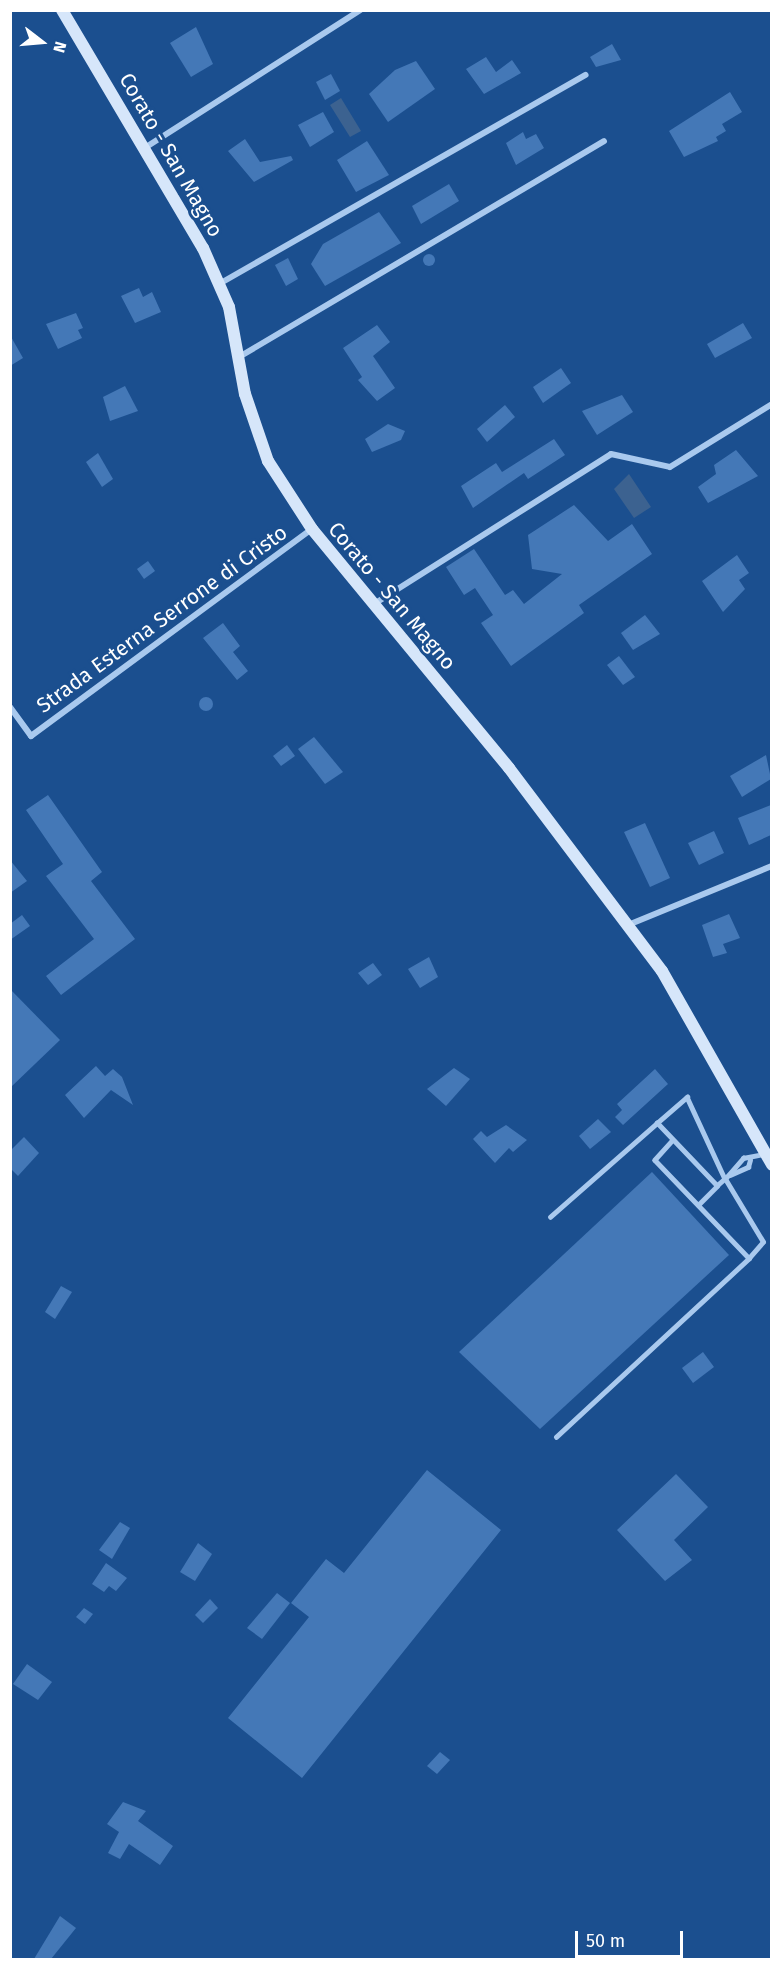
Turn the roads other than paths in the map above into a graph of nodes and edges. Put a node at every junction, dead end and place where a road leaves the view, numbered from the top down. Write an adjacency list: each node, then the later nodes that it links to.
1 (62, 10): 5 (main road, Corato - San Magno)
2 (360, 10): 5 (street)
3 (586, 75): 6 (street)
4 (604, 141): 7 (street)
5 (142, 150): 6 (main road, Corato - San Magno)
6 (219, 284): 7 (main road, Corato - San Magno)
7 (238, 357): 9 (main road, Corato - San Magno)
8 (771, 404): 10 (street)
9 (312, 529): 10 (main road, Corato - San Magno); 11 (street, Strada Esterna Serrone di Cristo)
10 (374, 604): 13 (main road, Corato - San Magno)
11 (10, 707)
12 (771, 866): 13 (street)
13 (627, 925): 16 (main road, Corato - San Magno)
14 (657, 1123): 15 (lane); 18 (lane); 21 (lane)
15 (673, 1140): 19 (lane); 20 (lane)
16 (769, 1159): 17 (lane)
17 (750, 1160): 18 (lane); 18 (lane)
18 (728, 1177): 19 (lane); 22 (lane)
19 (717, 1186): 20 (lane)
20 (698, 1204): 22 (lane)
21 (550, 1216)
22 (749, 1258): 23 (lane)
23 (556, 1437)

